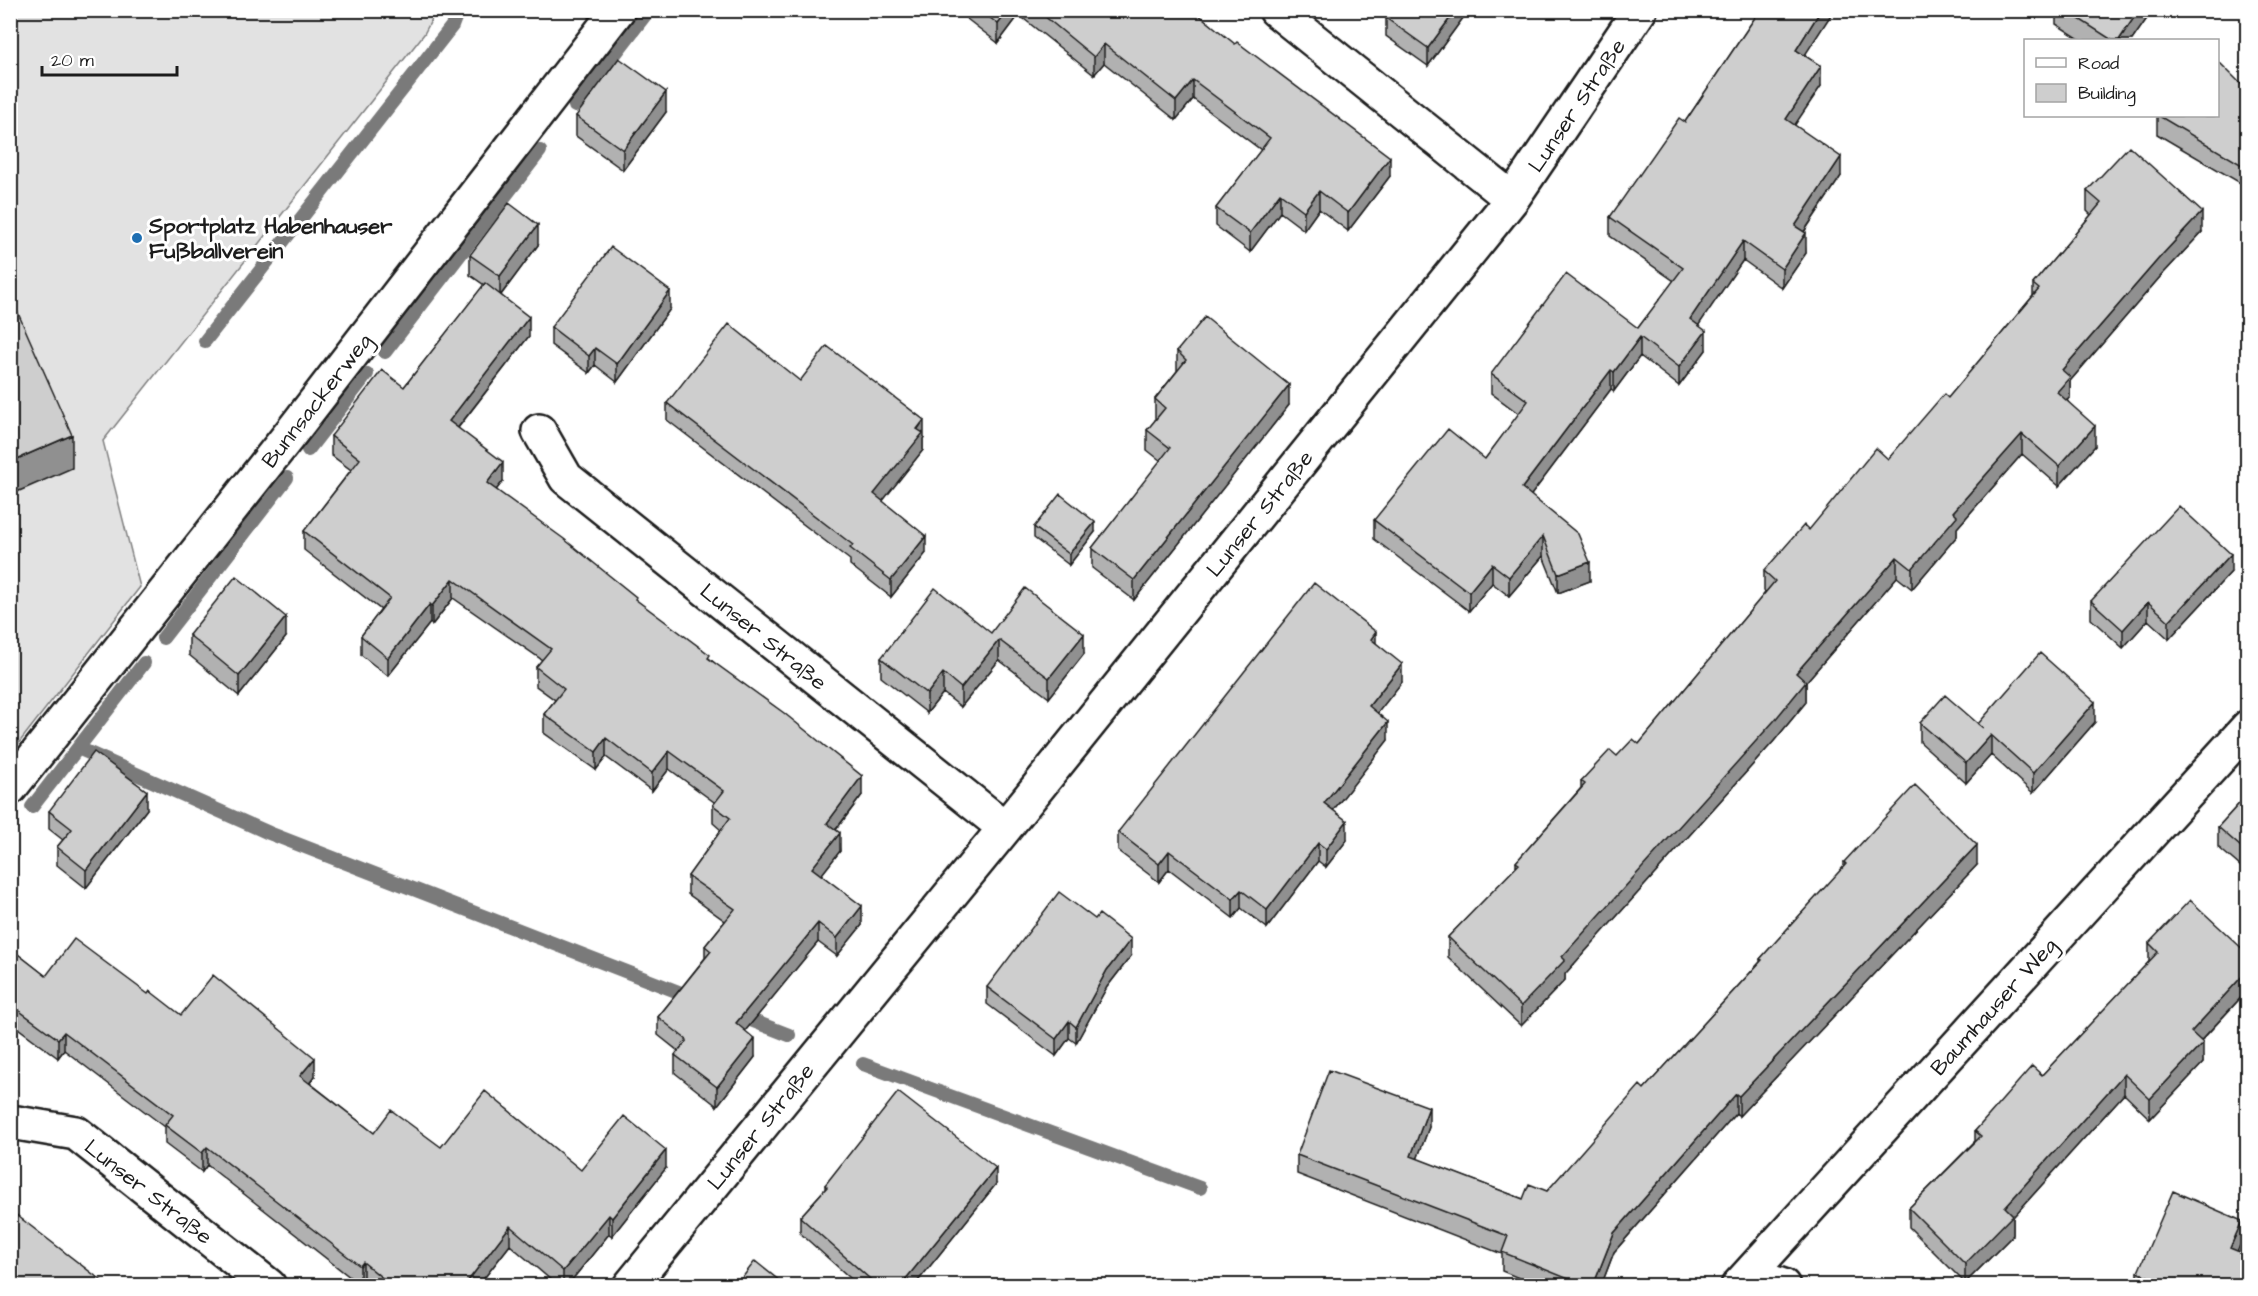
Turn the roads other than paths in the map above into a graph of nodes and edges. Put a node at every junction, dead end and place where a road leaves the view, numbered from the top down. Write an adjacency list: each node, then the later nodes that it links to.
1 (618, 10): 7 (street, Bunnsackerweg)
2 (1276, 10): 4 (street)
3 (1640, 10): 4 (street, Lunser Straße)
4 (1512, 199): 8 (street, Lunser Straße)
5 (539, 431): 8 (street, Lunser Straße)
6 (2247, 727): 10 (street, Baumhauser Weg)
7 (10, 788)
8 (1005, 828): 12 (street, Lunser Straße)
9 (17, 1123): 11 (street, Lunser Straße)
10 (1744, 1280): 13 (street)
11 (268, 1286)
12 (630, 1286)
13 (1784, 1286)

